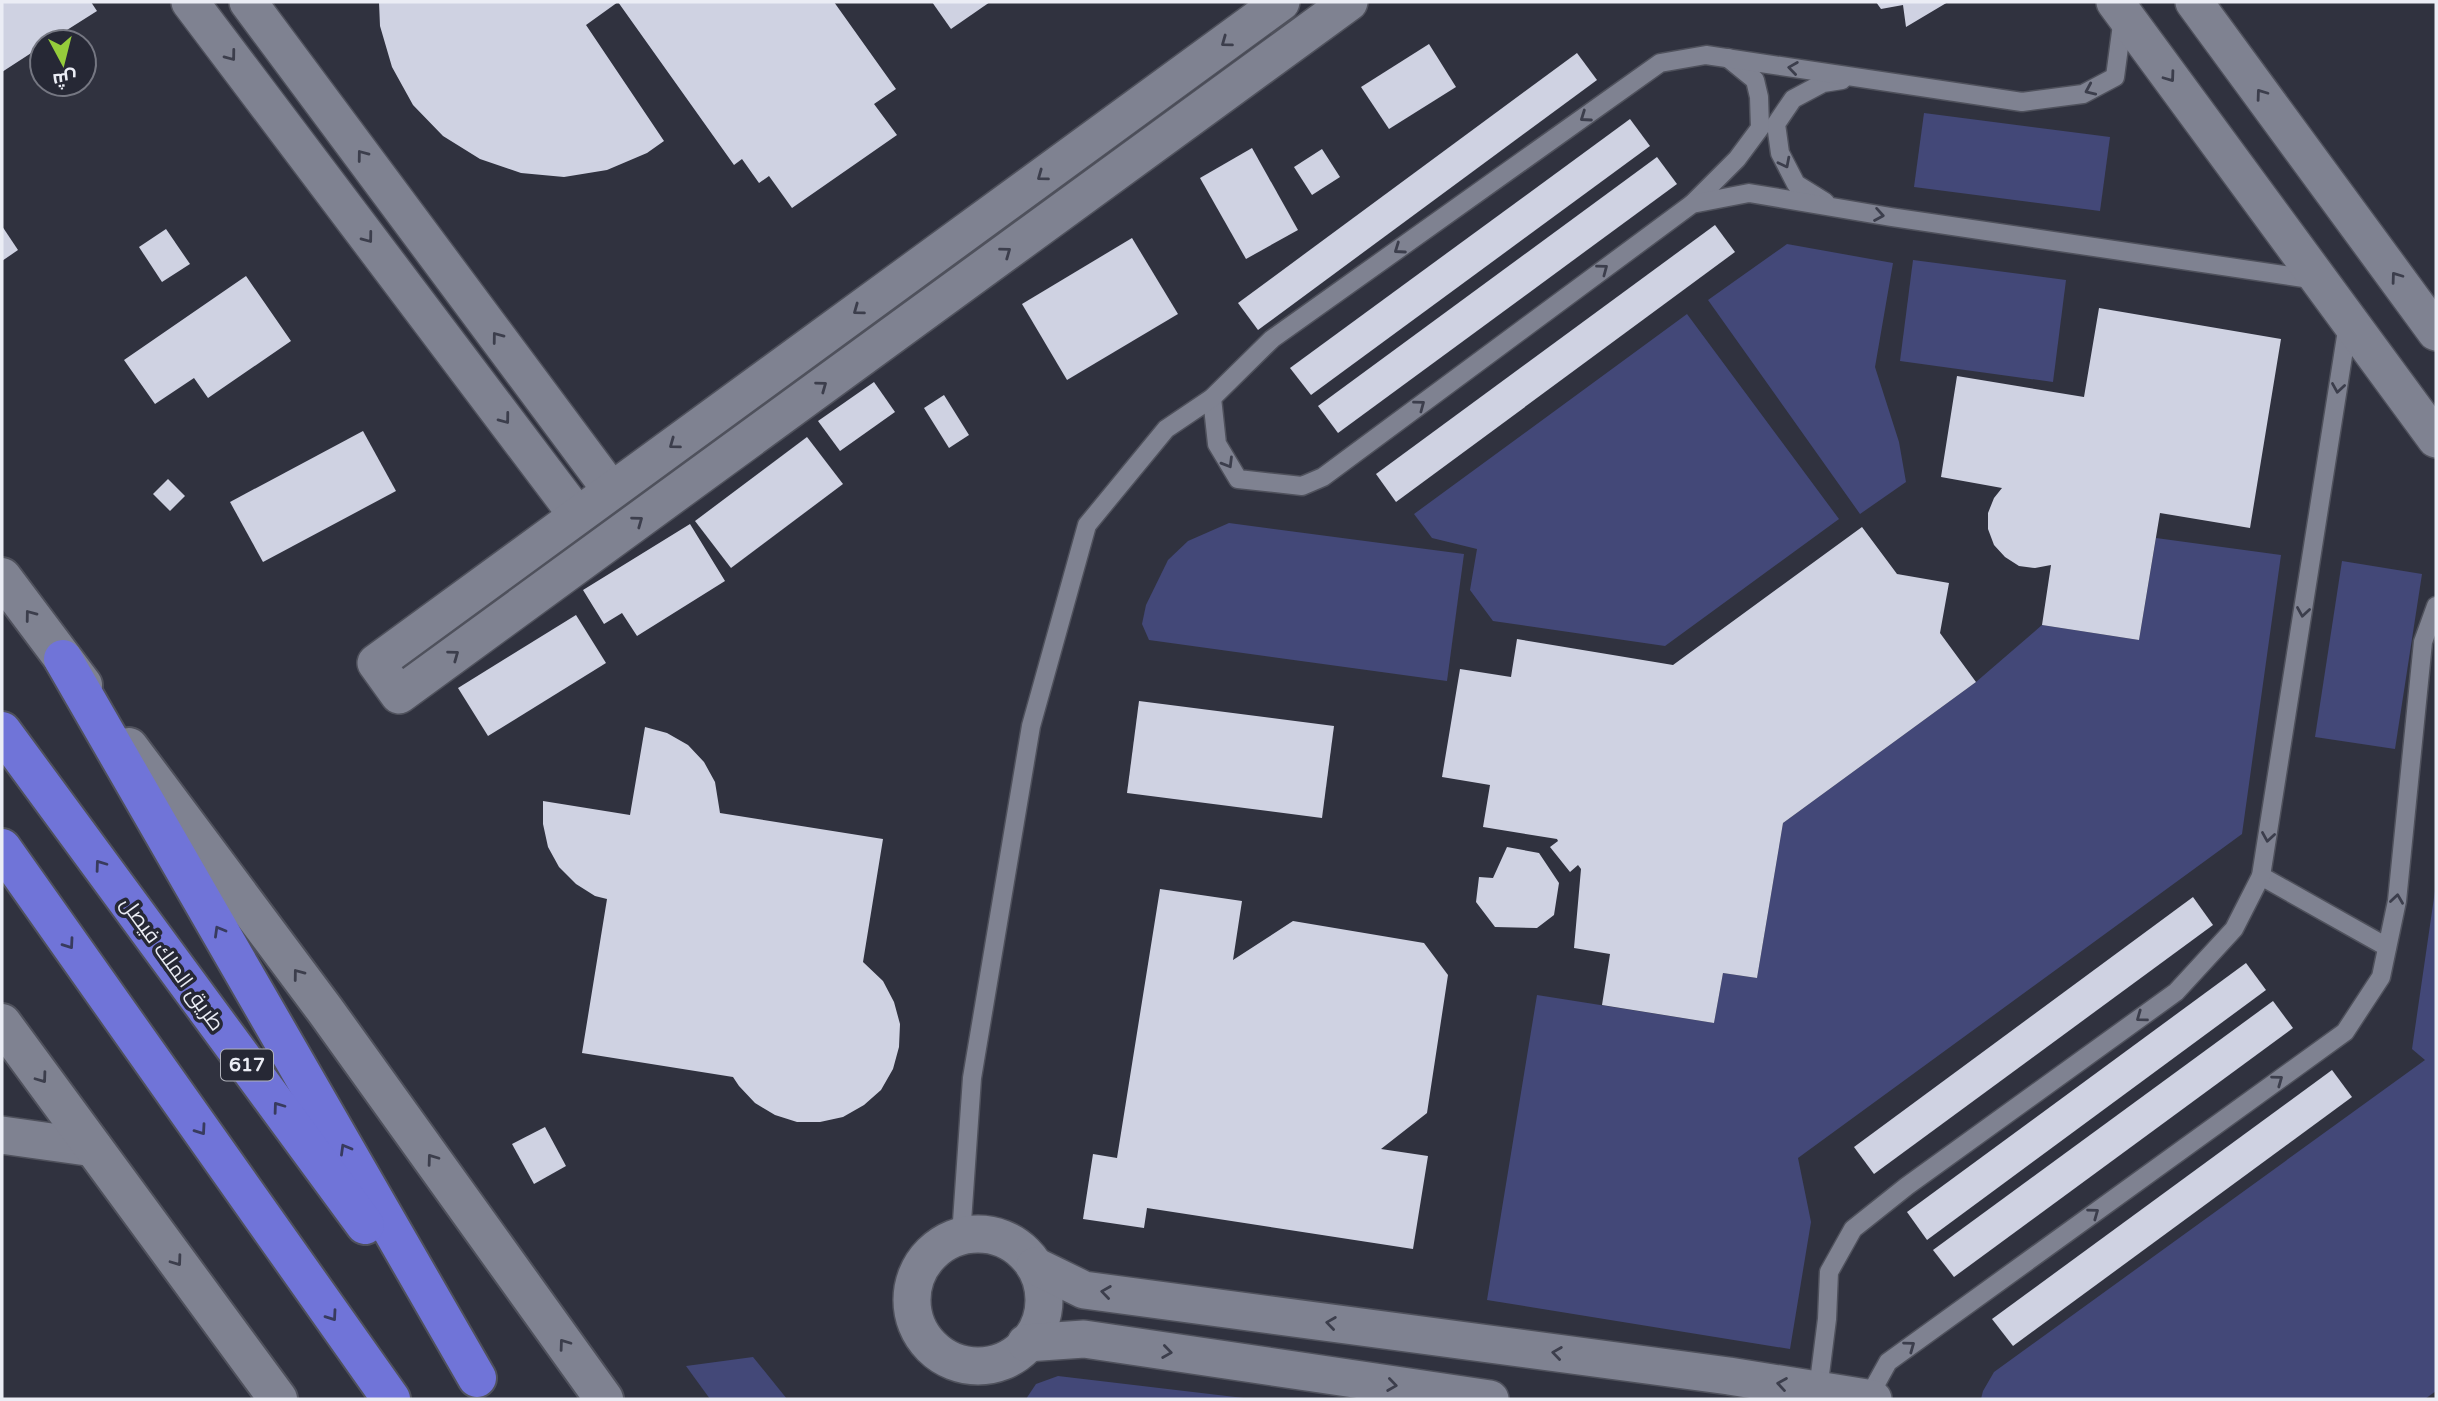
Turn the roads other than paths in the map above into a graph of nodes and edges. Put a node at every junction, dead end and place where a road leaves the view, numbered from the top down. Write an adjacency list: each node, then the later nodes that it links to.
1 (190, 2): 17 (street, one-way to 17)
2 (248, 2): 16 (street, one-way to 2)
3 (1281, 2): 16 (street, one-way to 16)
4 (1349, 2): 17 (street, one-way to 4)
5 (2194, 2): 13 (street, one-way to 5)
6 (2119, 8): 8 (lane, one-way to 8); 11 (street, one-way to 11)
7 (1727, 58): 8 (lane, one-way to 7); 9 (lane); 14 (lane, one-way to 14)
8 (1859, 77): 10 (lane, one-way to 10)
9 (1692, 204): 10 (lane); 14 (lane, one-way to 9)
10 (1834, 207): 11 (lane, one-way to 11)
11 (2319, 280): 12 (street)
12 (2349, 320): 15 (street); 23 (lane, one-way to 23)
13 (2436, 332)
14 (1212, 398): 28 (lane)
15 (2436, 439)
16 (611, 490): 17 (street)
17 (578, 515)
18 (2, 577): 20 (main road, one-way to 18)
19 (2436, 606): 24 (lane, one-way to 19)
20 (63, 659): 33 (highway, one-way to 20); 37 (main road, one-way to 20)
21 (2, 731): 33 (highway, طريق الملك فيصل / 617, one-way to 21)
22 (2, 848): 36 (highway, one-way to 36)
23 (2261, 876): 24 (lane); 34 (lane, one-way to 34)
24 (2387, 947): 40 (lane, one-way to 24)
25 (2, 1023): 27 (main road, one-way to 27)
26 (2, 1135): 27 (street)
27 (94, 1147): 35 (main road, one-way to 35)
28 (961, 1236): 29 (street); 30 (street)
29 (1035, 1266): 30 (street); 32 (street, one-way to 29)
30 (1026, 1343): 38 (street, one-way to 38)
31 (1729, 1376): 32 (street); 34 (street, one-way to 31); 39 (street)
32 (1662, 1383)
33 (484, 1389)
34 (1818, 1390): 40 (street)
35 (278, 1399)
36 (391, 1399)
37 (604, 1399)
38 (1490, 1399)
39 (1699, 1399)
40 (1871, 1399)

